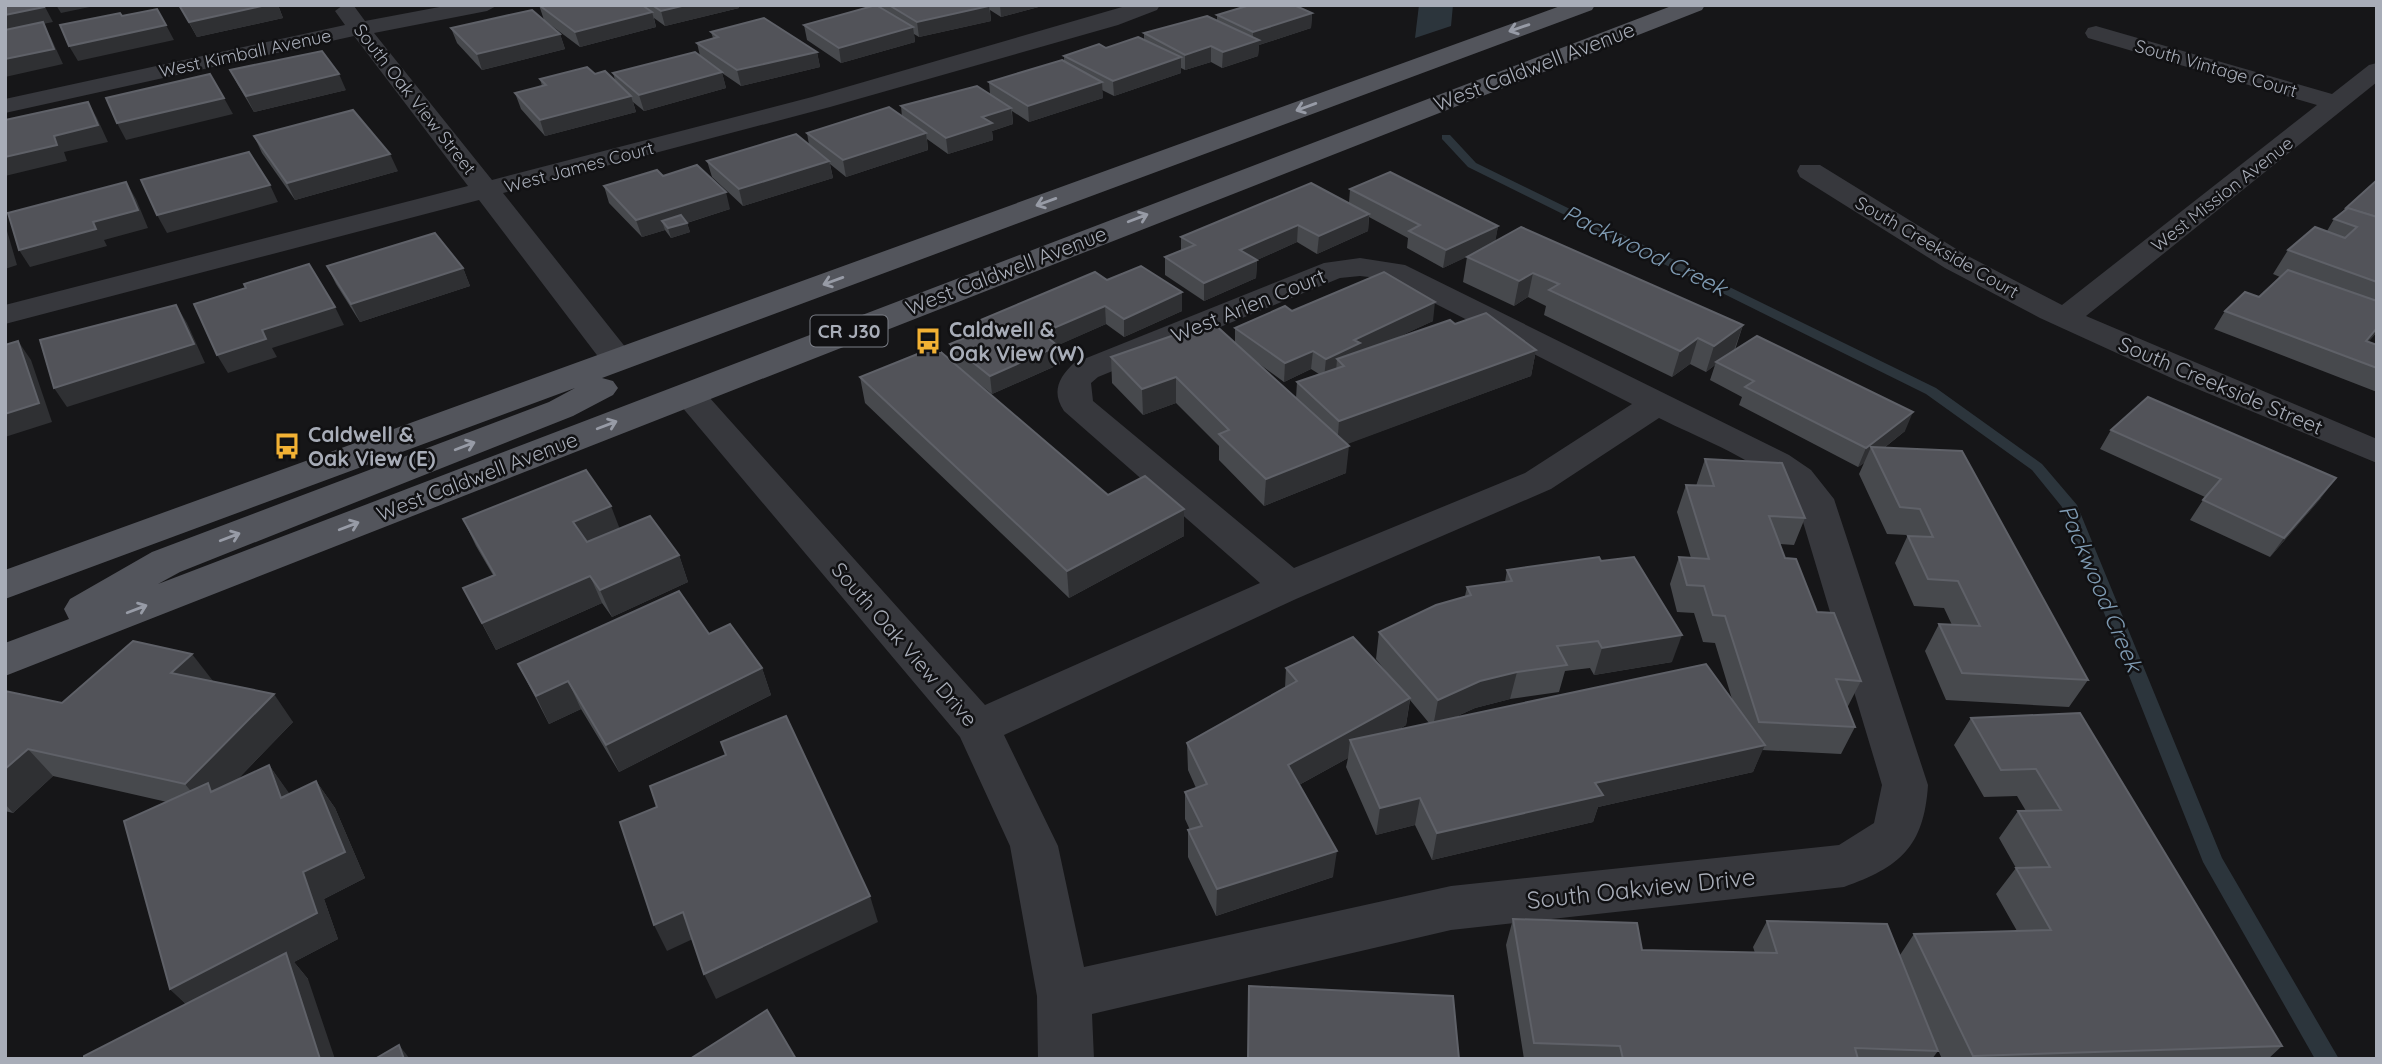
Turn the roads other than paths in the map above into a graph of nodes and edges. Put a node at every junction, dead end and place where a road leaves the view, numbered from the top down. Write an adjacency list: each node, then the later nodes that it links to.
1 (341, 5): 6 (street, South Oak View Street)
2 (486, 5): 6 (street, West Kimball Avenue)
3 (1149, 5): 12 (street, West James Court)
4 (1584, 5): 15 (main road, West Caldwell Avenue / CR J30, one-way to 15)
5 (1694, 5): 16 (main road, West Caldwell Avenue / CR J30, one-way to 5)
6 (362, 28): 10 (street, West Kimball Avenue); 12 (street, South Oak View Street)
7 (2096, 33): 9 (street, South Vintage Court)
8 (2377, 70): 9 (street, West Mission Avenue)
9 (2337, 103): 14 (street, West Mission Avenue)
10 (5, 106)
11 (1810, 171): 14 (street, South Creekside Court)
12 (486, 191): 13 (street, West James Court); 15 (street, South Oak View Street)
13 (5, 316)
14 (2066, 317): 18 (street, South Creekside Street)
15 (618, 360): 20 (main road, West Caldwell Avenue / CR J30); 22 (main road, one-way to 15)
16 (688, 394): 23 (main road, West Caldwell Avenue / CR J30, one-way to 16); 24 (street, South Oak View Drive)
17 (1658, 403): 19 (street, West Arlen Court); 21 (street); 21 (street, West Arlen Court)
18 (2377, 452)
19 (1823, 525): 25 (street, South Oakview Drive)
20 (5, 585)
21 (1289, 586): 24 (street)
22 (5, 654)
23 (5, 660)
24 (978, 727): 25 (street, South Oak View Drive)
25 (1063, 996): 26 (street, South Oak View Drive)
26 (1066, 1059)

